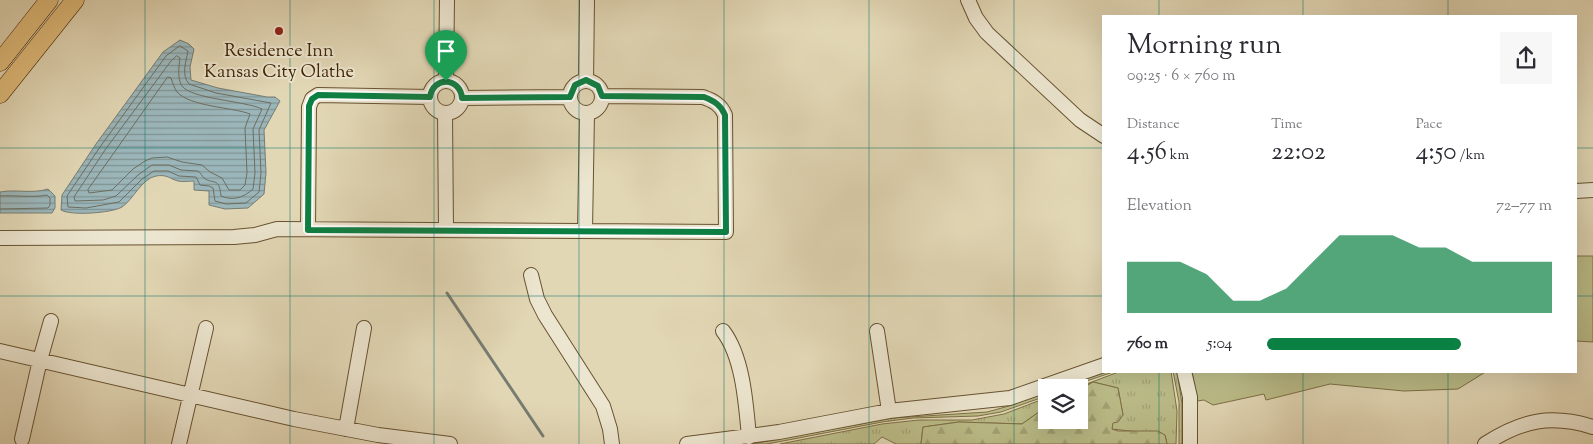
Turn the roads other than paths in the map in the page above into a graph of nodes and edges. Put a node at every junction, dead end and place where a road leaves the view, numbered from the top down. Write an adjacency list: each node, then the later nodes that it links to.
1 (49, 0): 6 (main road)
2 (75, 0): 9 (main road)
3 (448, 0): 8 (street)
4 (587, 0): 7 (street)
5 (968, 0): 16 (street)
6 (0, 62)
7 (586, 80): 10 (street); 12 (street)
8 (446, 81): 11 (street); 13 (street)
9 (0, 94)
10 (602, 96): 15 (street); 21 (street)
11 (430, 97): 14 (street); 19 (street)
12 (570, 97): 13 (street); 15 (street)
13 (462, 98): 14 (street)
14 (445, 113): 20 (street)
15 (587, 113): 21 (street)
16 (1102, 135)
17 (1593, 190): 18 (street)
18 (1577, 191)
19 (308, 230): 20 (street); 22 (street)
20 (446, 230): 21 (street)
21 (585, 231)
22 (0, 238)
23 (531, 275): 42 (street)
24 (51, 321): 30 (street)
25 (206, 328): 33 (street)
26 (364, 328): 36 (street)
27 (723, 331): 37 (street)
28 (877, 331): 34 (street)
29 (0, 350): 30 (street)
30 (40, 360): 33 (street); 38 (street)
31 (1102, 365): 34 (street)
32 (1184, 373): 44 (street)
33 (190, 395): 36 (street); 40 (street)
34 (889, 411): 37 (street)
35 (1593, 427): 39 (street)
36 (346, 429): 41 (street)
37 (749, 437): 43 (street)
38 (22, 438)
39 (1487, 443)
40 (179, 444)
41 (441, 444)
42 (612, 444)
43 (687, 444)
44 (1190, 444)

